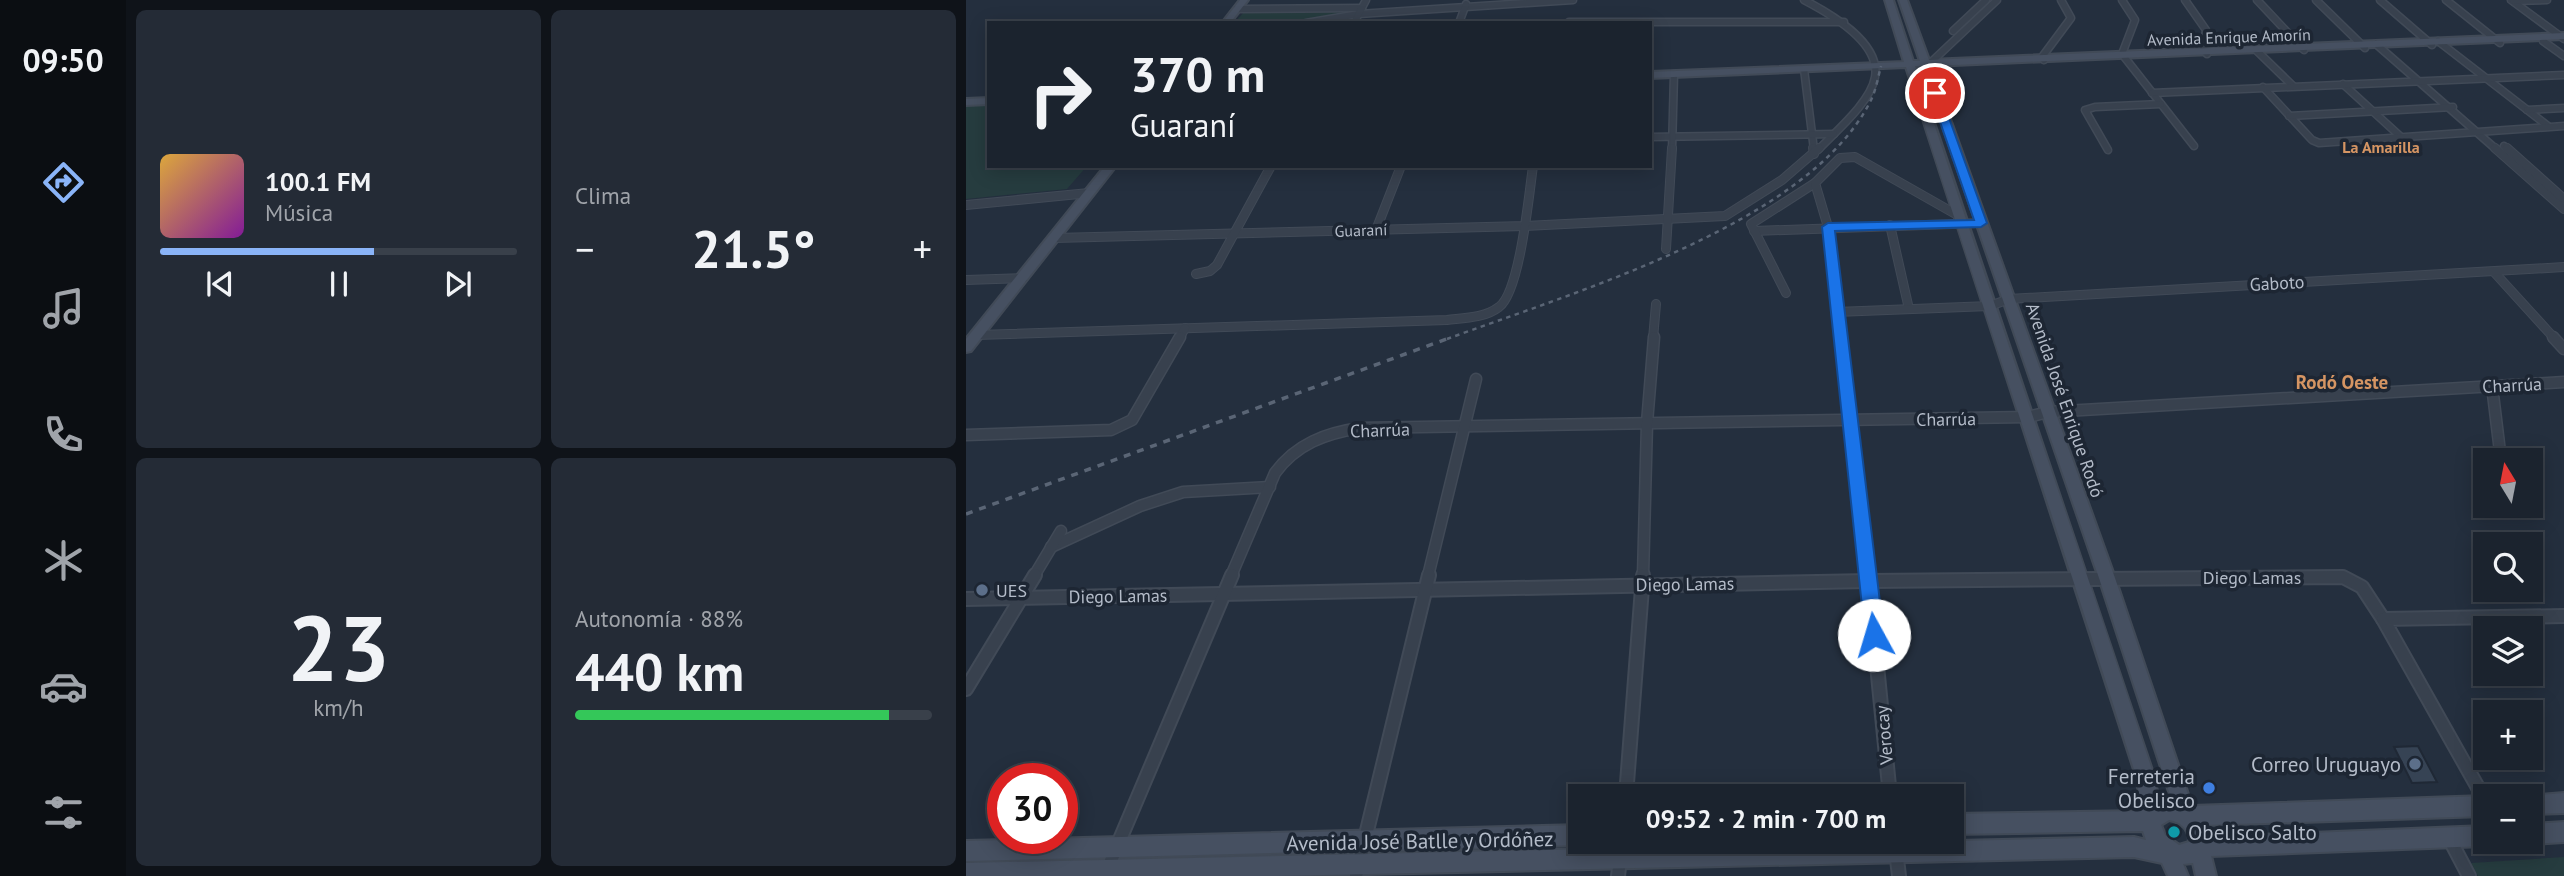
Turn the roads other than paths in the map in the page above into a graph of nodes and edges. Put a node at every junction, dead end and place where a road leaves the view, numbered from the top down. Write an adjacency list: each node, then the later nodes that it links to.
1 (1244, 0): 20 (street)
2 (1366, 0): 21 (street)
3 (1502, 0): 19 (street)
4 (1573, 0): 19 (street); 26 (street)
5 (1804, 0): 28 (street)
6 (1889, 0): 41 (street, Avenida José Enrique Rodó)
7 (1903, 0): 41 (street, Avenida José Enrique Rodó)
8 (1986, 0): 41 (street)
9 (1997, 0): 41 (street)
10 (2061, 0): 40 (street)
11 (2122, 0): 38 (street)
12 (2185, 0): 37 (street)
13 (2257, 0): 35 (street)
14 (2316, 0): 34 (street)
15 (2379, 0): 32 (street)
16 (2446, 0): 30 (street)
17 (2547, 0): 18 (street)
18 (2512, 1): 29 (street)
19 (1466, 3): 21 (street); 25 (street)
20 (1237, 9): 21 (street); 22 (street)
21 (1360, 11): 23 (street); 24 (street)
22 (1228, 21)
23 (1315, 21)
24 (1355, 21)
25 (1460, 21)
26 (1569, 21)
27 (1652, 22): 28 (street)
28 (1844, 22): 42 (street)
29 (2563, 38): 30 (street, Avenida Enrique Amorín); 31 (street, Avenida Enrique Amorín)
30 (2497, 41): 31 (street, Avenida Enrique Amorín); 32 (street, Avenida Enrique Amorín)
31 (2543, 41): 39 (street)
32 (2435, 43): 33 (street, Avenida Enrique Amorín); 47 (street)
33 (2383, 45): 34 (street, Avenida Enrique Amorín); 48 (street)
34 (2364, 46): 35 (street, Avenida Enrique Amorín)
35 (2303, 48): 36 (street, Avenida Enrique Amorín)
36 (2257, 50): 37 (street, Avenida Enrique Amorín); 50 (street)
37 (2205, 52): 38 (street, Avenida Enrique Amorín)
38 (2124, 55): 40 (street, Avenida Enrique Amorín); 52 (street)
39 (2564, 56)
40 (2043, 58): 41 (street, Avenida Enrique Amorín)
41 (1916, 63): 42 (street, Avenida Enrique Amorín); 83 (street, Avenida José Enrique Rodó); 85 (street, Avenida José Enrique Rodó)
42 (1874, 66): 43 (street, Avenida Enrique Amorín); 66 (street, Guaraní)
43 (1804, 69): 44 (street, Avenida Enrique Amorín); 67 (street)
44 (1674, 74): 45 (street, Avenida Enrique Amorín); 68 (street)
45 (1652, 75)
46 (2564, 75): 47 (street)
47 (2485, 78): 48 (street); 59 (street)
48 (2424, 80): 49 (street); 56 (street); 57 (street)
49 (2343, 84): 50 (street); 60 (street)
50 (2293, 86): 51 (street)
51 (2263, 87): 52 (street); 61 (street)
52 (2152, 93): 55 (street)
53 (987, 101): 54 (street)
54 (966, 102)
55 (2161, 104): 71 (street); 72 (street)
56 (2450, 107): 57 (street); 60 (street); 64 (street)
57 (2459, 107): 65 (street)
58 (2564, 108): 59 (street)
59 (2526, 110): 63 (street)
60 (2372, 111): 61 (street); 70 (street)
61 (2289, 116): 70 (street)
62 (2564, 126): 63 (street)
63 (2549, 127): 65 (street)
64 (2478, 131): 65 (street); 70 (street); 82 (street)
65 (2487, 131): 80 (street)
66 (1834, 134): 67 (street); 73 (street, Guaraní)
67 (1811, 135): 68 (street); 73 (street)
68 (1673, 136): 69 (street); 84 (street)
69 (1652, 137)
70 (2400, 137)
71 (2194, 146)
72 (2108, 150)
73 (1814, 154): 84 (street, Guaraní)
74 (1109, 168): 79 (street)
75 (1269, 168): 91 (street)
76 (1400, 168): 90 (street)
77 (1533, 168): 87 (street)
78 (1815, 183): 83 (street); 88 (street, Verocay); 89 (street)
79 (1089, 193): 81 (street); 92 (street)
80 (2564, 199)
81 (966, 205)
82 (2564, 209)
83 (1960, 220): 85 (street); 86 (street); 102 (street, Avenida José Enrique Rodó)
84 (1668, 221): 87 (street, Guaraní); 93 (street)
85 (1981, 223): 100 (street, Avenida José Enrique Rodó)
86 (1890, 225): 88 (street); 103 (street)
87 (1525, 226): 90 (street, Guaraní); 105 (street)
88 (1828, 227): 89 (street); 104 (street, Verocay)
89 (1753, 228): 99 (street)
90 (1376, 230): 91 (street, Guaraní)
91 (1234, 233): 92 (street, Guaraní); 96 (street)
92 (1055, 239): 97 (street)
93 (1666, 249)
94 (2564, 267): 95 (street, Gaboto)
95 (2494, 272): 100 (street, Gaboto); 108 (street)
96 (1196, 274)
97 (1023, 278): 98 (street); 106 (street)
98 (966, 280)
99 (1786, 293)
100 (2009, 299): 102 (street, Gaboto); 112 (street, Avenida José Enrique Rodó)
101 (1656, 304): 115 (street)
102 (1990, 306): 103 (street, Gaboto); 113 (street, Avenida José Enrique Rodó)
103 (1909, 309): 104 (street, Gaboto)
104 (1836, 312): 114 (street, Verocay)
105 (1185, 328): 106 (street); 117 (street)
106 (977, 335): 107 (street)
107 (966, 348)
108 (2564, 349)
109 (1476, 379): 116 (street)
110 (2564, 383): 111 (street, Charrúa)
111 (2492, 386): 112 (street, Charrúa); 118 (street)
112 (2048, 412): 113 (street, Charrúa); 122 (street, Avenida José Enrique Rodó)
113 (2028, 417): 114 (street, Charrúa); 123 (street, Avenida José Enrique Rodó)
114 (1851, 421): 115 (street, Charrúa); 124 (street, Verocay)
115 (1647, 424): 116 (street, Charrúa); 125 (street)
116 (1464, 428): 119 (street, Charrúa); 126 (street)
117 (966, 435)
118 (2500, 448)
119 (1269, 486): 121 (street); 127 (street, Charrúa)
120 (1061, 531): 121 (street)
121 (1051, 547): 128 (street)
122 (2107, 578): 123 (street, Diego Lamas); 131 (street, Diego Lamas); 139 (street, Avenida José Enrique Rodó)
123 (2082, 579): 124 (street, Diego Lamas); 140 (street, Avenida José Enrique Rodó)
124 (1869, 581): 125 (street, Diego Lamas); 134 (street, Verocay)
125 (1643, 585): 126 (street, Diego Lamas); 133 (street)
126 (1426, 590): 127 (street, Diego Lamas); 147 (street)
127 (1226, 594): 128 (street, Diego Lamas); 148 (street, Charrúa)
128 (1019, 598): 129 (street, Diego Lamas); 132 (street)
129 (966, 599)
130 (2564, 615): 131 (street)
131 (2382, 619): 135 (street, Diego Lamas)
132 (966, 689)
133 (1627, 784)
134 (1889, 784)
135 (2476, 784)
136 (2564, 803): 137 (street)
137 (2543, 804)
138 (2473, 806): 139 (street)
139 (2185, 815): 140 (street); 150 (street)
140 (2152, 820): 141 (street); 154 (street)
141 (1964, 824)
142 (2564, 832): 143 (street)
143 (2543, 833)
144 (1568, 835): 147 (street, Avenida José Batlle y Ordóñez)
145 (2473, 837): 146 (street)
146 (2449, 838): 150 (street); 162 (street)
147 (1366, 839): 148 (street, Avenida José Batlle y Ordóñez); 157 (street)
148 (1118, 846): 151 (street, Avenida José Batlle y Ordóñez); 156 (street, Charrúa)
149 (1964, 847): 154 (street, Avenida José Batlle y Ordóñez)
150 (2199, 848): 154 (street); 161 (street)
151 (966, 851)
152 (1735, 854): 155 (street, Avenida José Batlle y Ordóñez)
153 (1896, 854): 159 (street)
154 (2168, 854): 160 (street)
155 (1620, 859): 157 (street, Avenida José Batlle y Ordóñez)
156 (1107, 870): 157 (street, Avenida José Batlle y Ordóñez); 158 (street, Avenida José Batlle y Ordóñez)
157 (1357, 870)
158 (966, 873)
159 (1899, 876)
160 (2178, 876)
161 (2206, 876)
162 (2469, 876)

